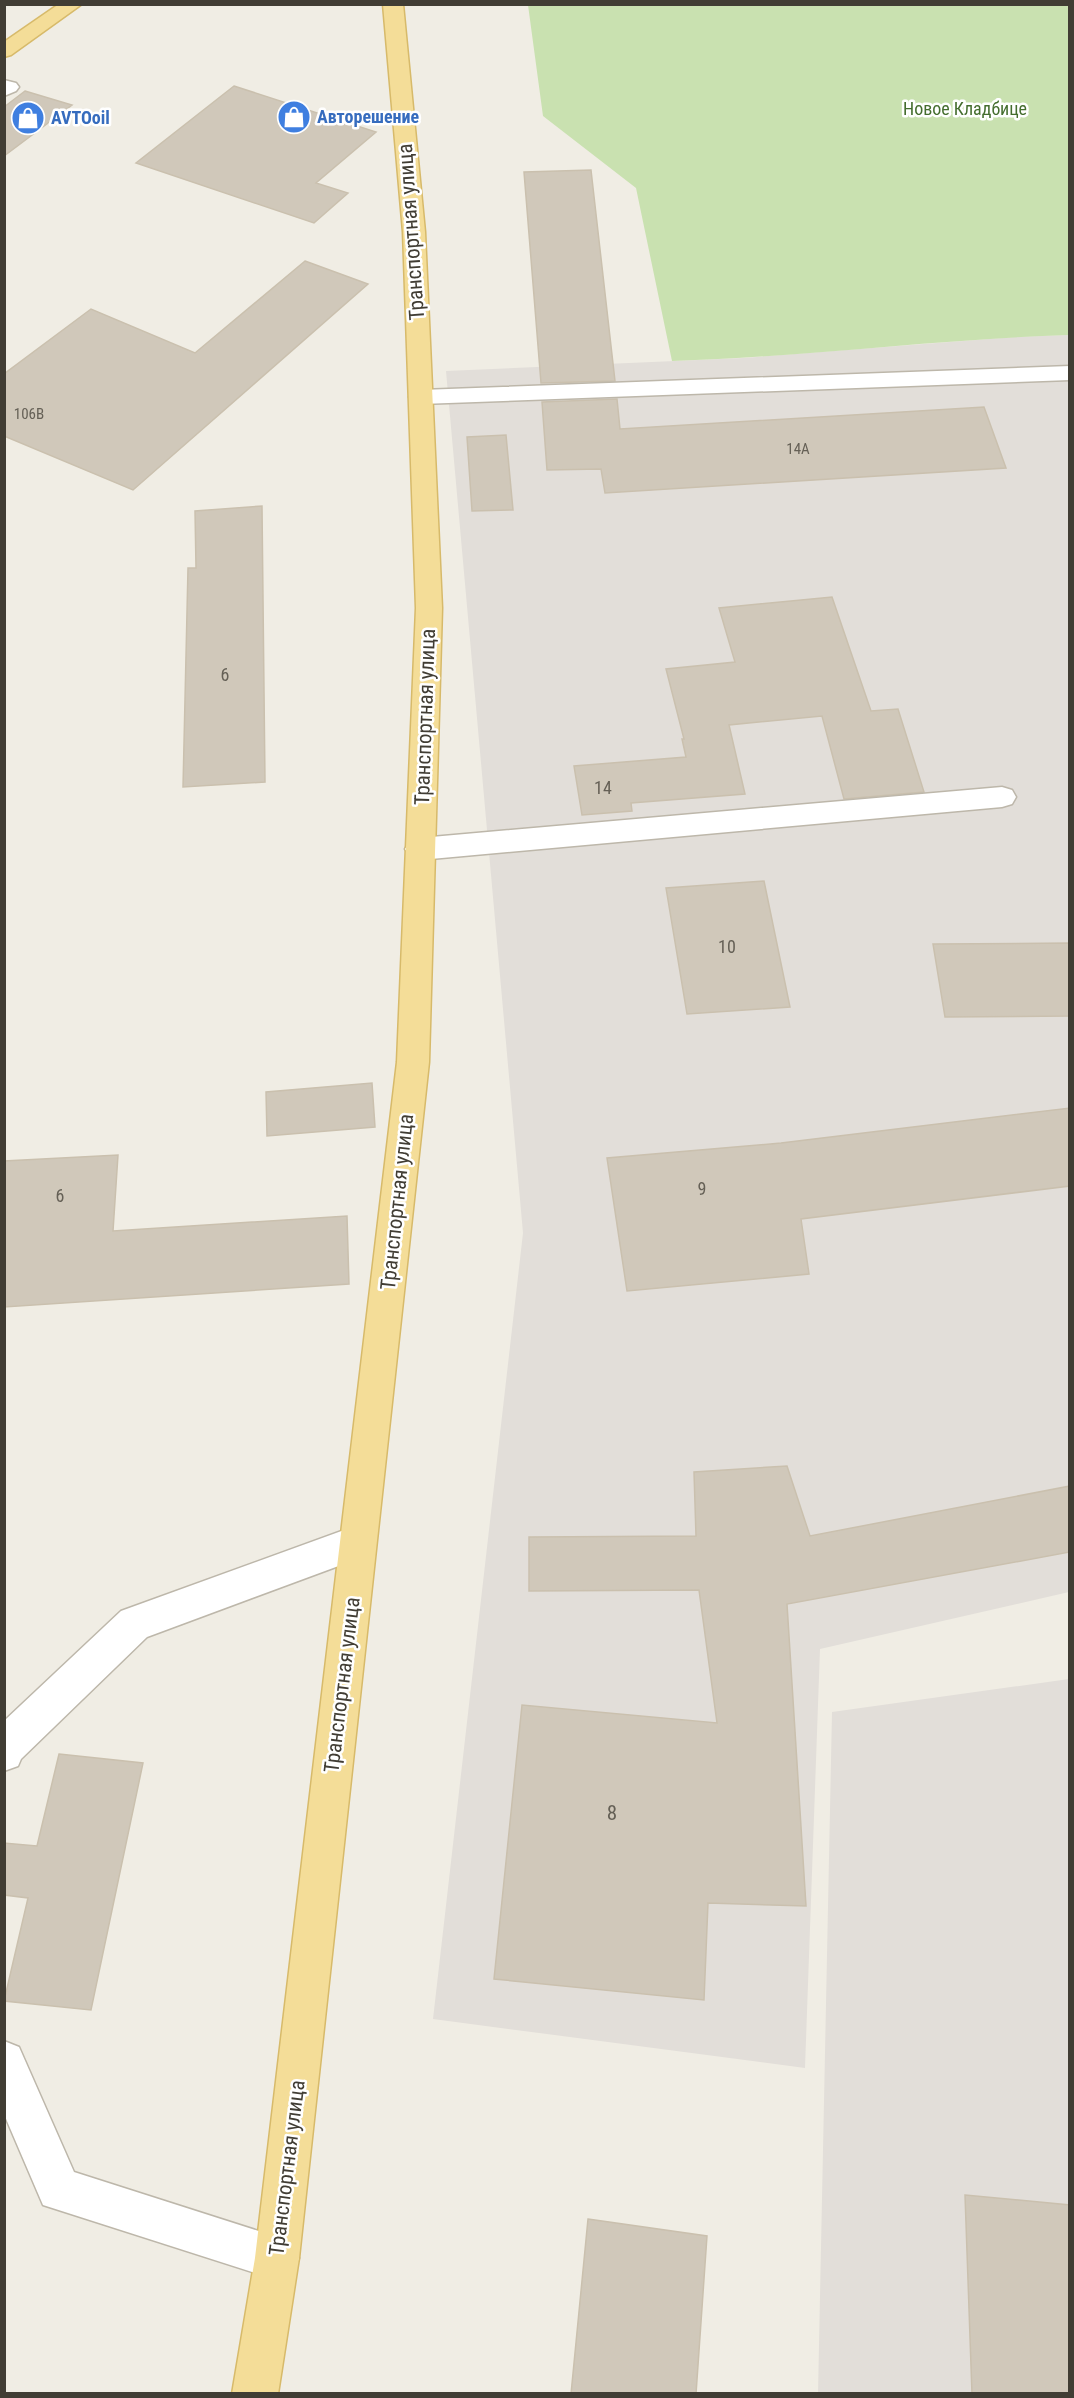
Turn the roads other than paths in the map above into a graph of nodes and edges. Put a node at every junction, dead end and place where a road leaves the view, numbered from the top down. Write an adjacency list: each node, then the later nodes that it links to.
1 (74, 4): 3 (main road)
2 (393, 4): 7 (main road, Транспортная улица)
3 (4, 51)
4 (4, 86): 5 (lane)
5 (4, 90)
6 (1070, 373): 7 (lane)
7 (421, 397): 9 (main road, Транспортная улица)
8 (1002, 796): 9 (lane)
9 (420, 849): 10 (main road, Транспортная улица)
10 (358, 1542): 11 (lane); 13 (main road, Транспортная улица)
11 (4, 1752)
12 (4, 2062): 13 (lane)
13 (277, 2258): 14 (main road, Транспортная улица)
14 (255, 2394)

